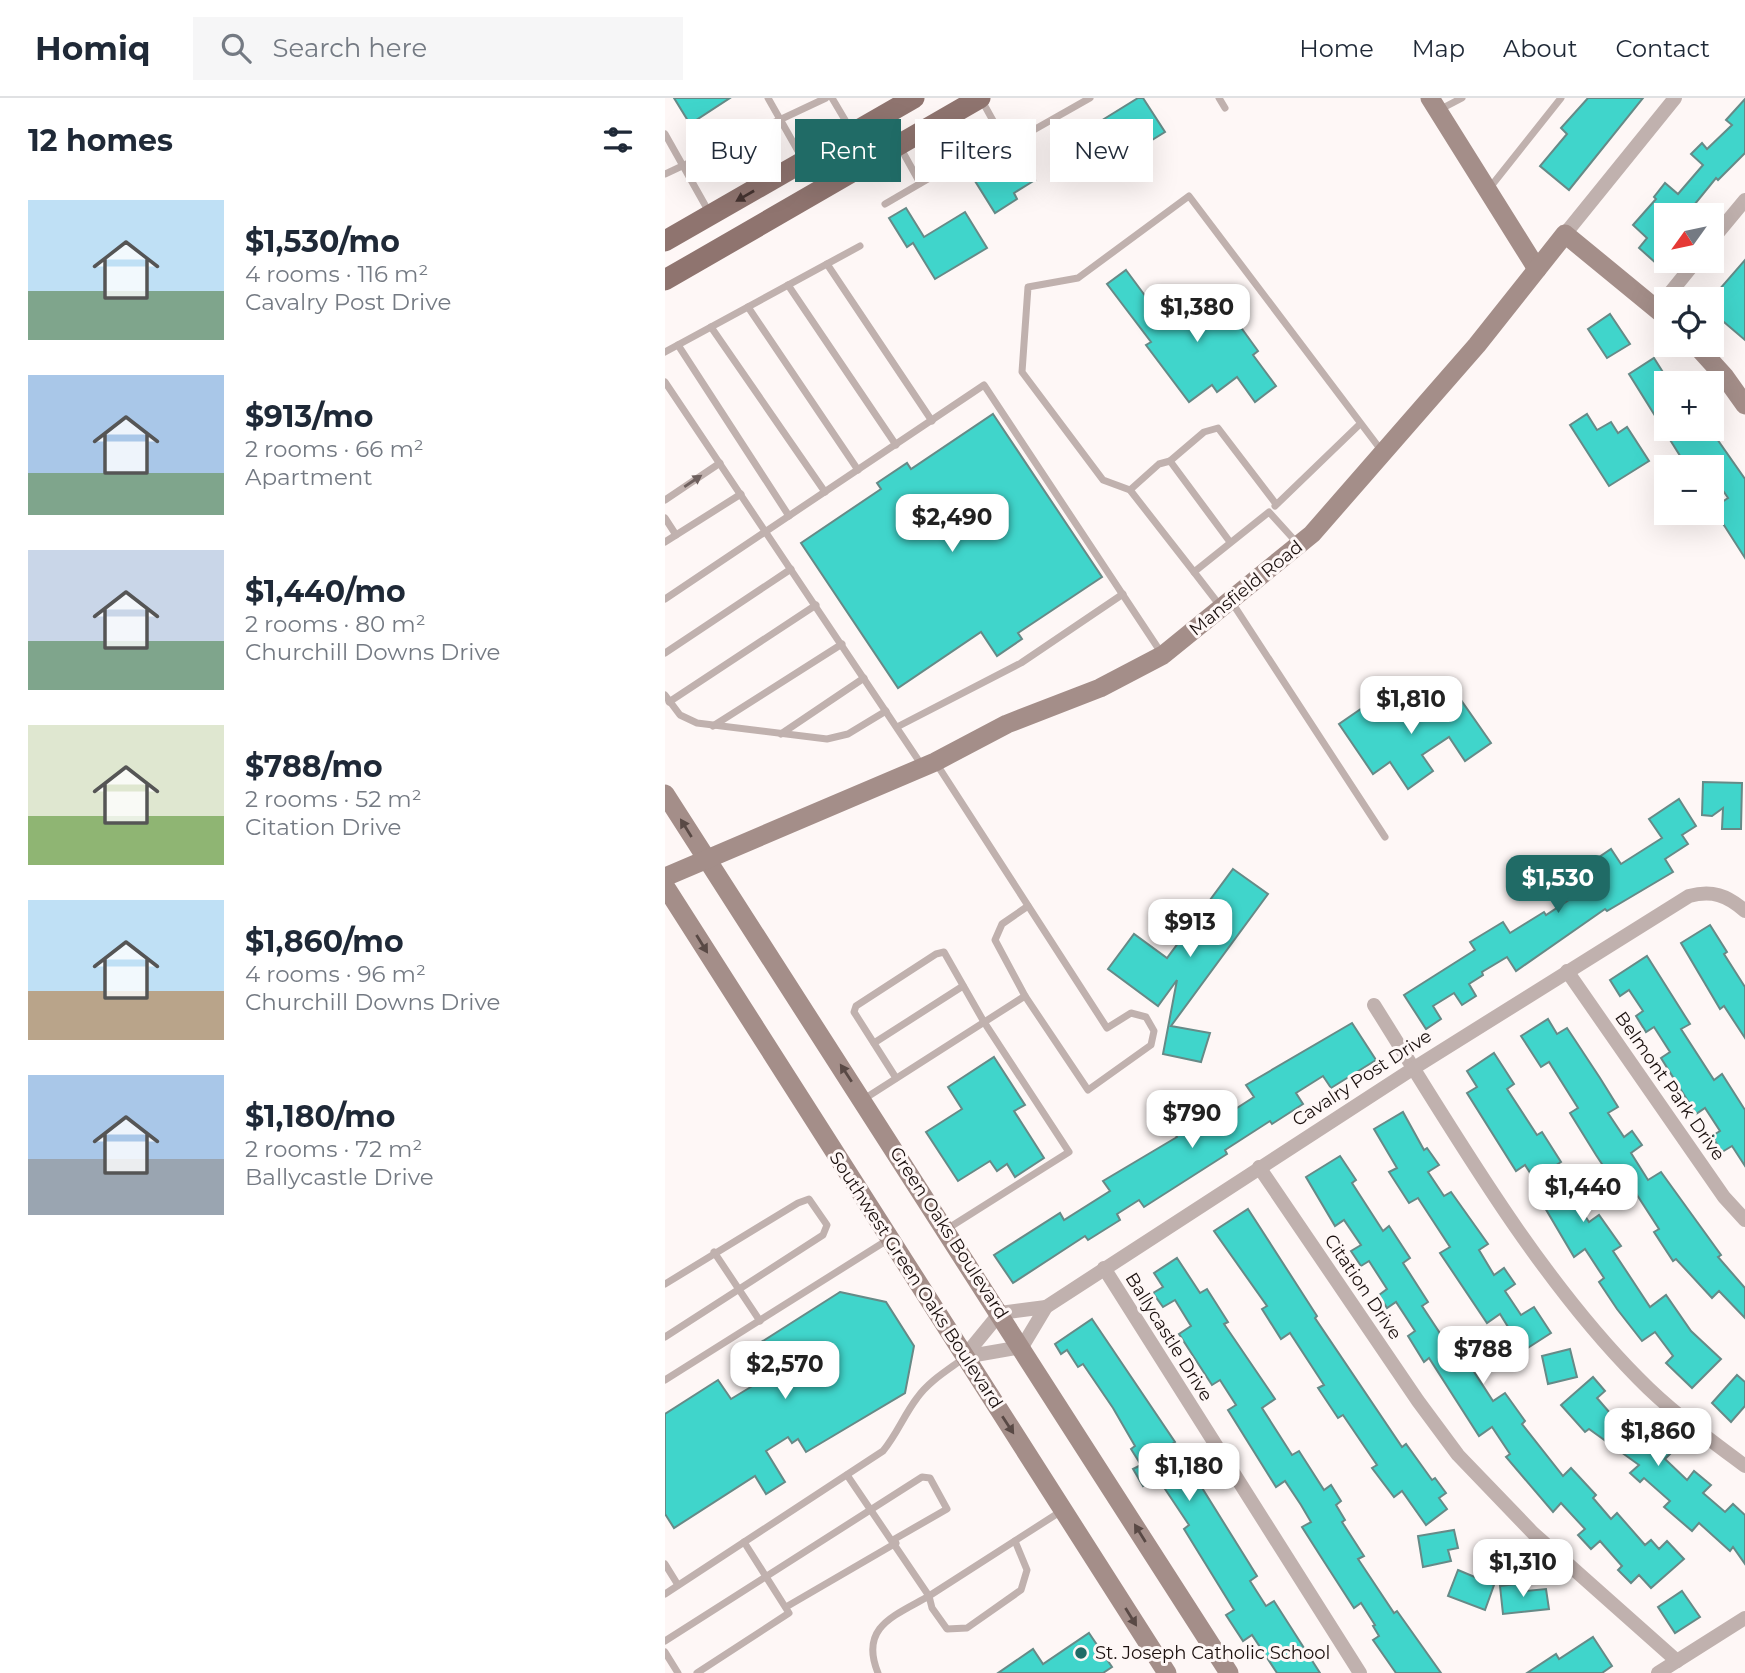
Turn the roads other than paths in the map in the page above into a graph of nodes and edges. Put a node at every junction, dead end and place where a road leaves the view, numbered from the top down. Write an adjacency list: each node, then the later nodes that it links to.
1 (768, 98): 19 (lane)
2 (804, 98): 13 (lane)
3 (825, 98): 13 (lane)
4 (832, 98): 15 (lane)
5 (914, 98): 16 (main road)
6 (980, 98): 17 (main road); 18 (lane)
7 (1090, 98): 20 (lane)
8 (1219, 98): 14 (lane)
9 (1462, 98): 12 (lane)
10 (1561, 98): 29 (lane)
11 (1675, 98): 34 (street, Mansfield Road)
12 (1434, 104): 29 (main road)
13 (809, 106): 19 (lane)
14 (1225, 108)
15 (844, 119)
16 (878, 119)
17 (945, 119)
18 (992, 119)
19 (782, 121): 22 (lane); 24 (lane)
20 (1036, 129)
21 (665, 134): 24 (lane)
22 (795, 145)
23 (901, 150): 28 (lane)
24 (684, 163): 26 (lane); 32 (lane)
25 (795, 167): 32 (main road, one-way to 32)
26 (665, 174)
27 (836, 182): 39 (main road)
28 (920, 183): 31 (lane)
29 (1488, 190): 38 (main road)
30 (1745, 200): 33 (street)
31 (885, 204)
32 (711, 215): 35 (main road)
33 (1724, 225)
34 (1565, 234): 38 (main road, Mansfield Road); 42 (main road)
35 (665, 241)
36 (860, 246): 37 (lane)
37 (827, 264): 40 (lane); 49 (lane)
38 (1537, 269): 52 (main road, Mansfield Road)
39 (665, 280)
40 (788, 285): 41 (lane); 51 (lane)
41 (748, 307): 43 (lane); 55 (lane)
42 (1654, 307)
43 (711, 327): 44 (lane); 57 (lane)
44 (678, 345): 45 (lane); 62 (lane)
45 (665, 352)
46 (1707, 357): 48 (main road)
47 (665, 382): 54 (lane)
48 (1745, 405)
49 (932, 421): 51 (lane); 71 (lane)
50 (1360, 424): 52 (lane); 56 (lane); 60 (lane)
51 (896, 445): 55 (lane)
52 (1384, 453): 68 (main road, Mansfield Road)
53 (1170, 461): 56 (lane); 60 (lane); 67 (lane)
54 (720, 463): 58 (lane); 59 (lane, one-way to 54)
55 (858, 470): 57 (lane)
56 (1130, 491): 70 (lane)
57 (825, 492): 62 (lane)
58 (741, 494): 64 (lane); 65 (lane)
59 (665, 500)
60 (1276, 505): 61 (lane)
61 (1269, 512): 67 (lane); 68 (lane)
62 (789, 516): 64 (lane)
63 (665, 518): 65 (lane)
64 (766, 531): 69 (lane); 72 (lane)
65 (676, 535): 66 (lane)
66 (665, 542)
67 (1230, 542): 70 (lane)
68 (1299, 545): 74 (main road, Mansfield Road)
69 (791, 569): 73 (lane); 76 (lane)
70 (1193, 572): 74 (lane)
71 (1123, 594): 77 (lane); 82 (lane)
72 (665, 599)
73 (815, 605): 75 (lane); 79 (lane)
74 (1227, 605): 77 (main road, Mansfield Road); 86 (lane)
75 (842, 644): 78 (lane); 81 (lane)
76 (665, 653)
77 (1163, 655): 84 (main road, Mansfield Road)
78 (864, 678): 80 (lane); 83 (lane)
79 (667, 698): 81 (lane)
80 (886, 711): 82 (lane); 83 (lane)
81 (713, 727): 83 (lane)
82 (897, 727): 84 (lane)
83 (781, 734)
84 (930, 765): 87 (main road, Mansfield Road); 90 (lane)
85 (665, 794): 87 (main road, Green Oaks Boulevard, one-way to 85)
86 (1385, 837)
87 (706, 861): 88 (main road, Mansfield Road); 100 (main road, Green Oaks Boulevard, one-way to 87)
88 (665, 877)
89 (665, 887): 104 (main road, Southwest Green Oaks Boulevard, one-way to 104)
90 (1028, 906): 94 (lane); 94 (lane)
91 (1745, 911): 92 (street, Cavalry Post Drive)
92 (1567, 971): 98 (street, Cavalry Post Drive); 102 (street, Belmont Park Drive)
93 (963, 986): 96 (lane); 97 (lane); 97 (lane)
94 (1024, 996): 96 (lane)
95 (1374, 1005): 98 (street)
96 (984, 1022): 99 (lane); 103 (lane)
97 (874, 1043): 99 (lane)
98 (1414, 1068): 101 (street, Cavalry Post Drive); 116 (street)
99 (896, 1078): 100 (lane)
100 (863, 1099): 103 (main road, Green Oaks Boulevard)
101 (1259, 1167): 106 (street, Cavalry Post Drive); 132 (street, Citation Drive)
102 (1745, 1220)
103 (947, 1230): 110 (main road, Green Oaks Boulevard)
104 (889, 1239): 111 (lane); 114 (main road, Southwest Green Oaks Boulevard)
105 (714, 1252): 107 (lane); 108 (lane); 108 (lane)
106 (1104, 1268): 109 (street, Cavalry Post Drive); 138 (street, Ballycastle Drive)
107 (665, 1284)
108 (740, 1289): 111 (lane); 112 (lane)
109 (1046, 1307): 110 (street, Cavalry Post Drive); 113 (street, Cavalry Post Drive)
110 (1000, 1313): 113 (main road, Green Oaks Boulevard); 114 (street)
111 (760, 1321): 115 (lane)
112 (665, 1337)
113 (1022, 1346): 114 (street); 137 (main road, Green Oaks Boulevard, one-way to 113)
114 (964, 1357): 117 (lane); 119 (main road, Southwest Green Oaks Boulevard, one-way to 119)
115 (665, 1380)
116 (1745, 1466)
117 (848, 1475): 118 (lane); 121 (lane)
118 (872, 1507): 122 (lane); 122 (lane); 124 (lane)
119 (1063, 1509): 120 (lane); 136 (main road, Southwest Green Oaks Boulevard, one-way to 136)
120 (1015, 1541): 127 (lane); 127 (lane)
121 (744, 1542): 124 (lane); 125 (lane)
122 (895, 1542): 127 (lane); 128 (lane)
123 (665, 1564): 125 (lane)
124 (767, 1577): 128 (lane); 130 (lane)
125 (678, 1585): 126 (lane)
126 (665, 1594)
127 (929, 1596): 135 (lane)
128 (786, 1607): 134 (lane)
129 (1745, 1618): 132 (street)
130 (665, 1641)
131 (665, 1652): 133 (lane)
132 (1677, 1661): 139 (street)
133 (678, 1673)
134 (698, 1673)
135 (878, 1673)
136 (1167, 1673)
137 (1229, 1673)
138 (1360, 1673)
139 (1658, 1673)

